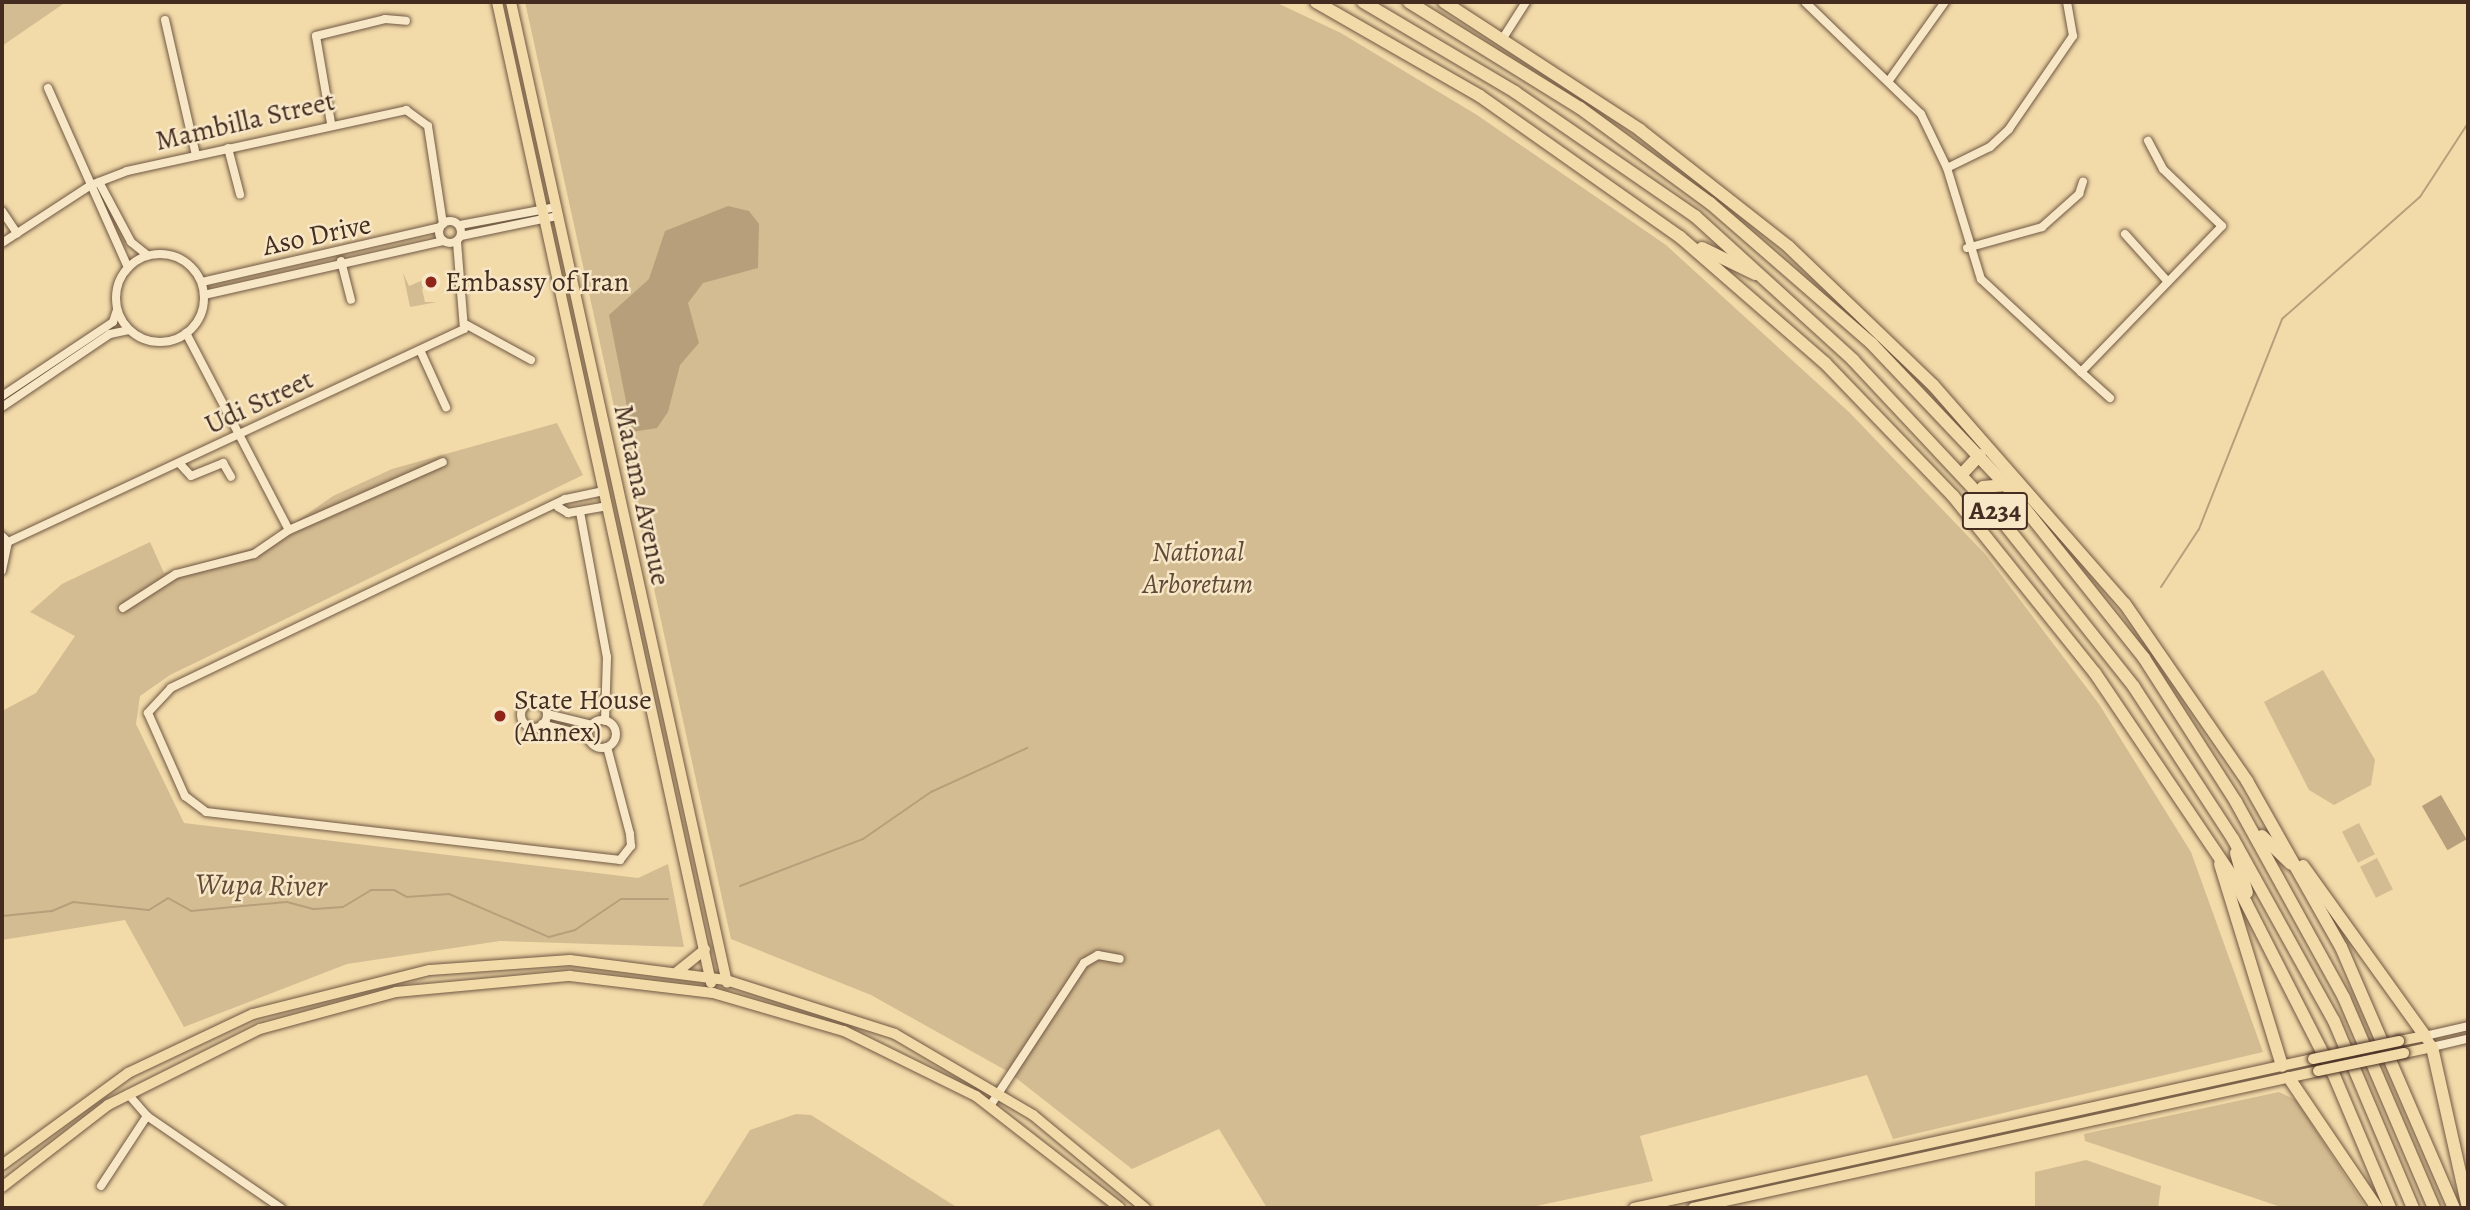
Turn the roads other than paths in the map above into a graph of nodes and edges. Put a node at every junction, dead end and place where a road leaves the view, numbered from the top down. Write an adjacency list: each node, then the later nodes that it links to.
1 (1315, 2): 32 (highway)
2 (1363, 2): 43 (highway, A234)
3 (1409, 2): 48 (highway, A234)
4 (1444, 2): 13 (highway)
5 (1526, 2): 13 (street)
6 (1945, 2): 14 (street)
7 (2067, 2): 20 (street)
8 (511, 3): 10 (main road); 26 (main road, Matama Avenue)
9 (1810, 3): 14 (street)
10 (498, 4): 27 (main road, Matama Avenue)
11 (165, 20): 19 (street)
12 (406, 21): 16 (street)
13 (1503, 38): 36 (highway)
14 (1890, 79): 20 (street)
15 (48, 88): 22 (street)
16 (331, 123): 18 (street, Mambilla Street); 24 (street, Mambilla Street)
17 (2148, 141): 44 (street)
18 (228, 148): 19 (street, Mambilla Street); 23 (street)
19 (195, 155): 22 (street, Mambilla Street)
20 (1947, 168): 37 (street)
21 (2083, 182): 37 (street)
22 (95, 184): 30 (street, Mambilla Street); 38 (street); 41 (street)
23 (240, 194)
24 (444, 207): 28 (street); 29 (street)
25 (2, 211): 30 (street)
26 (557, 211): 27 (street); 74 (main road, Matama Avenue)
27 (543, 214): 28 (street); 33 (street); 75 (main road, Matama Avenue)
28 (456, 223): 29 (street, Aso Drive); 33 (street)
29 (441, 225): 34 (street); 42 (street, Aso Drive)
30 (17, 233): 35 (street, Mambilla Street)
31 (2124, 234): 44 (street)
32 (1680, 237): 43 (highway); 86 (highway)
33 (459, 239): 34 (street, Aso Drive); 40 (street)
34 (444, 242): 39 (street, Aso Drive); 40 (street)
35 (2, 243)
36 (1789, 247): 48 (highway); 85 (highway)
37 (1968, 248): 54 (street)
38 (147, 255): 41 (street); 42 (street)
39 (341, 261): 45 (street, Aso Drive); 46 (street)
40 (456, 261): 49 (street)
41 (128, 268): 47 (street)
42 (202, 282): 45 (street)
43 (1769, 282): 63 (highway, A234)
44 (2168, 282): 54 (street)
45 (204, 295): 51 (street)
46 (351, 300)
47 (117, 310): 50 (street); 55 (street)
48 (1843, 318): 60 (highway, A234)
49 (467, 325): 52 (street, Udi Street); 53 (street)
50 (131, 331): 51 (street); 57 (street)
51 (186, 333): 59 (street)
52 (420, 350): 58 (street); 59 (street, Udi Street)
53 (531, 360)
54 (2081, 372): 56 (street)
55 (2, 396)
56 (2110, 398)
57 (2, 407)
58 (446, 407)
59 (241, 436): 62 (street, Udi Street); 71 (street)
60 (1980, 456): 63 (highway); 65 (highway, A234)
61 (443, 462): 71 (street)
62 (180, 464): 64 (street); 72 (street, Udi Street)
63 (1962, 474): 67 (highway, A234)
64 (231, 477)
65 (2006, 485): 67 (highway); 83 (highway, A234)
66 (599, 492): 69 (street)
67 (1988, 503): 84 (highway, A234)
68 (603, 507): 70 (street)
69 (558, 508): 70 (street); 82 (street)
70 (580, 512): 78 (street)
71 (289, 530): 76 (street)
72 (5, 539): 73 (street, Udi Street)
73 (2, 569)
74 (637, 576): 75 (main road); 93 (main road, Matama Avenue)
75 (624, 579): 89 (main road, Matama Avenue)
76 (123, 608)
77 (547, 714): 79 (street); 79 (street); 80 (street)
78 (605, 721): 80 (street); 82 (street)
79 (542, 724): 81 (street)
80 (592, 725): 81 (street)
81 (588, 736): 82 (street)
82 (607, 747)
83 (2246, 819): 87 (highway); 116 (highway, A234)
84 (2233, 839): 88 (highway); 115 (highway, A234)
85 (2287, 849): 87 (highway); 98 (highway)
86 (2216, 850): 88 (highway); 99 (highway)
87 (2297, 869): 117 (highway)
88 (2251, 907): 114 (highway)
89 (705, 949): 91 (main road); 92 (main road, Matama Avenue)
90 (1120, 959): 101 (street)
91 (676, 972): 92 (main road); 105 (main road)
92 (710, 977): 93 (main road); 94 (main road, Matama Avenue)
93 (726, 980): 95 (main road, Matama Avenue); 101 (main road)
94 (713, 993): 95 (main road); 102 (main road)
95 (730, 997): 103 (main road)
96 (2468, 1026): 98 (street)
97 (2468, 1039): 98 (street)
98 (2429, 1041): 99 (main road, bridge); 100 (main road, bridge); 118 (highway)
99 (2282, 1066): 100 (main road); 111 (main road)
100 (2289, 1078): 112 (main road); 113 (highway)
101 (999, 1092): 103 (street); 110 (main road)
102 (128, 1094): 104 (street); 107 (main road)
103 (990, 1106): 109 (main road)
104 (146, 1116): 106 (street); 108 (street)
105 (2, 1164)
106 (101, 1186)
107 (2, 1187)
108 (281, 1208)
109 (1120, 1208)
110 (1145, 1208)
111 (1634, 1208)
112 (1693, 1208)
113 (2377, 1208)
114 (2390, 1208)
115 (2413, 1208)
116 (2434, 1208)
117 (2454, 1208)
118 (2468, 1208)

